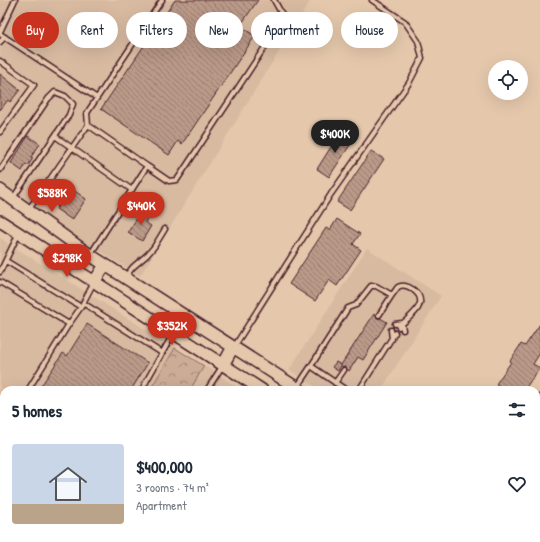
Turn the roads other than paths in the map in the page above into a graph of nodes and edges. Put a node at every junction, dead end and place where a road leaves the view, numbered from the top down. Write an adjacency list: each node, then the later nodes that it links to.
1 (15, 0): 5 (lane)
2 (162, 0): 9 (lane)
3 (274, 0): 14 (lane)
4 (372, 0): 42 (lane)
5 (0, 33): 6 (lane)
6 (5, 37): 7 (lane); 9 (lane)
7 (0, 42)
8 (0, 61): 11 (lane)
9 (97, 98): 10 (lane)
10 (88, 124): 13 (lane); 14 (lane)
11 (0, 132)
12 (54, 136): 13 (lane); 15 (lane); 18 (lane)
13 (72, 148): 17 (lane); 19 (lane)
14 (147, 166): 17 (lane)
15 (0, 170)
16 (0, 190): 18 (main road)
17 (132, 190): 23 (lane)
18 (12, 198): 19 (main road)
19 (28, 210): 23 (main road)
20 (0, 221): 22 (main road)
21 (165, 229): 27 (lane)
22 (19, 233): 24 (lane); 29 (main road)
23 (90, 255): 25 (main road)
24 (6, 261): 26 (lane); 31 (lane)
25 (105, 265): 27 (main road); 29 (main road)
26 (0, 272)
27 (124, 277): 33 (main road)
28 (0, 282): 35 (lane)
29 (94, 282): 31 (lane); 39 (main road)
30 (392, 295): 32 (lane); 34 (lane); 45 (lane)
31 (82, 305): 35 (lane); 43 (lane)
32 (379, 315)
33 (184, 316): 39 (main road); 42 (main road)
34 (402, 323): 36 (lane); 37 (lane)
35 (69, 324): 48 (lane)
36 (395, 324)
37 (401, 328)
38 (391, 330): 41 (lane)
39 (174, 333): 43 (lane); 44 (main road)
40 (397, 334): 41 (lane)
41 (392, 339): 55 (lane)
42 (234, 347): 44 (main road); 52 (main road)
43 (162, 353): 49 (lane)
44 (223, 365): 50 (lane); 51 (main road)
45 (310, 366): 47 (lane); 53 (lane)
46 (344, 370): 47 (lane)
47 (335, 383): 54 (lane)
48 (30, 386)
49 (144, 386)
50 (210, 386)
51 (255, 386)
52 (293, 386)
53 (300, 386)
54 (340, 386)
55 (362, 386)

